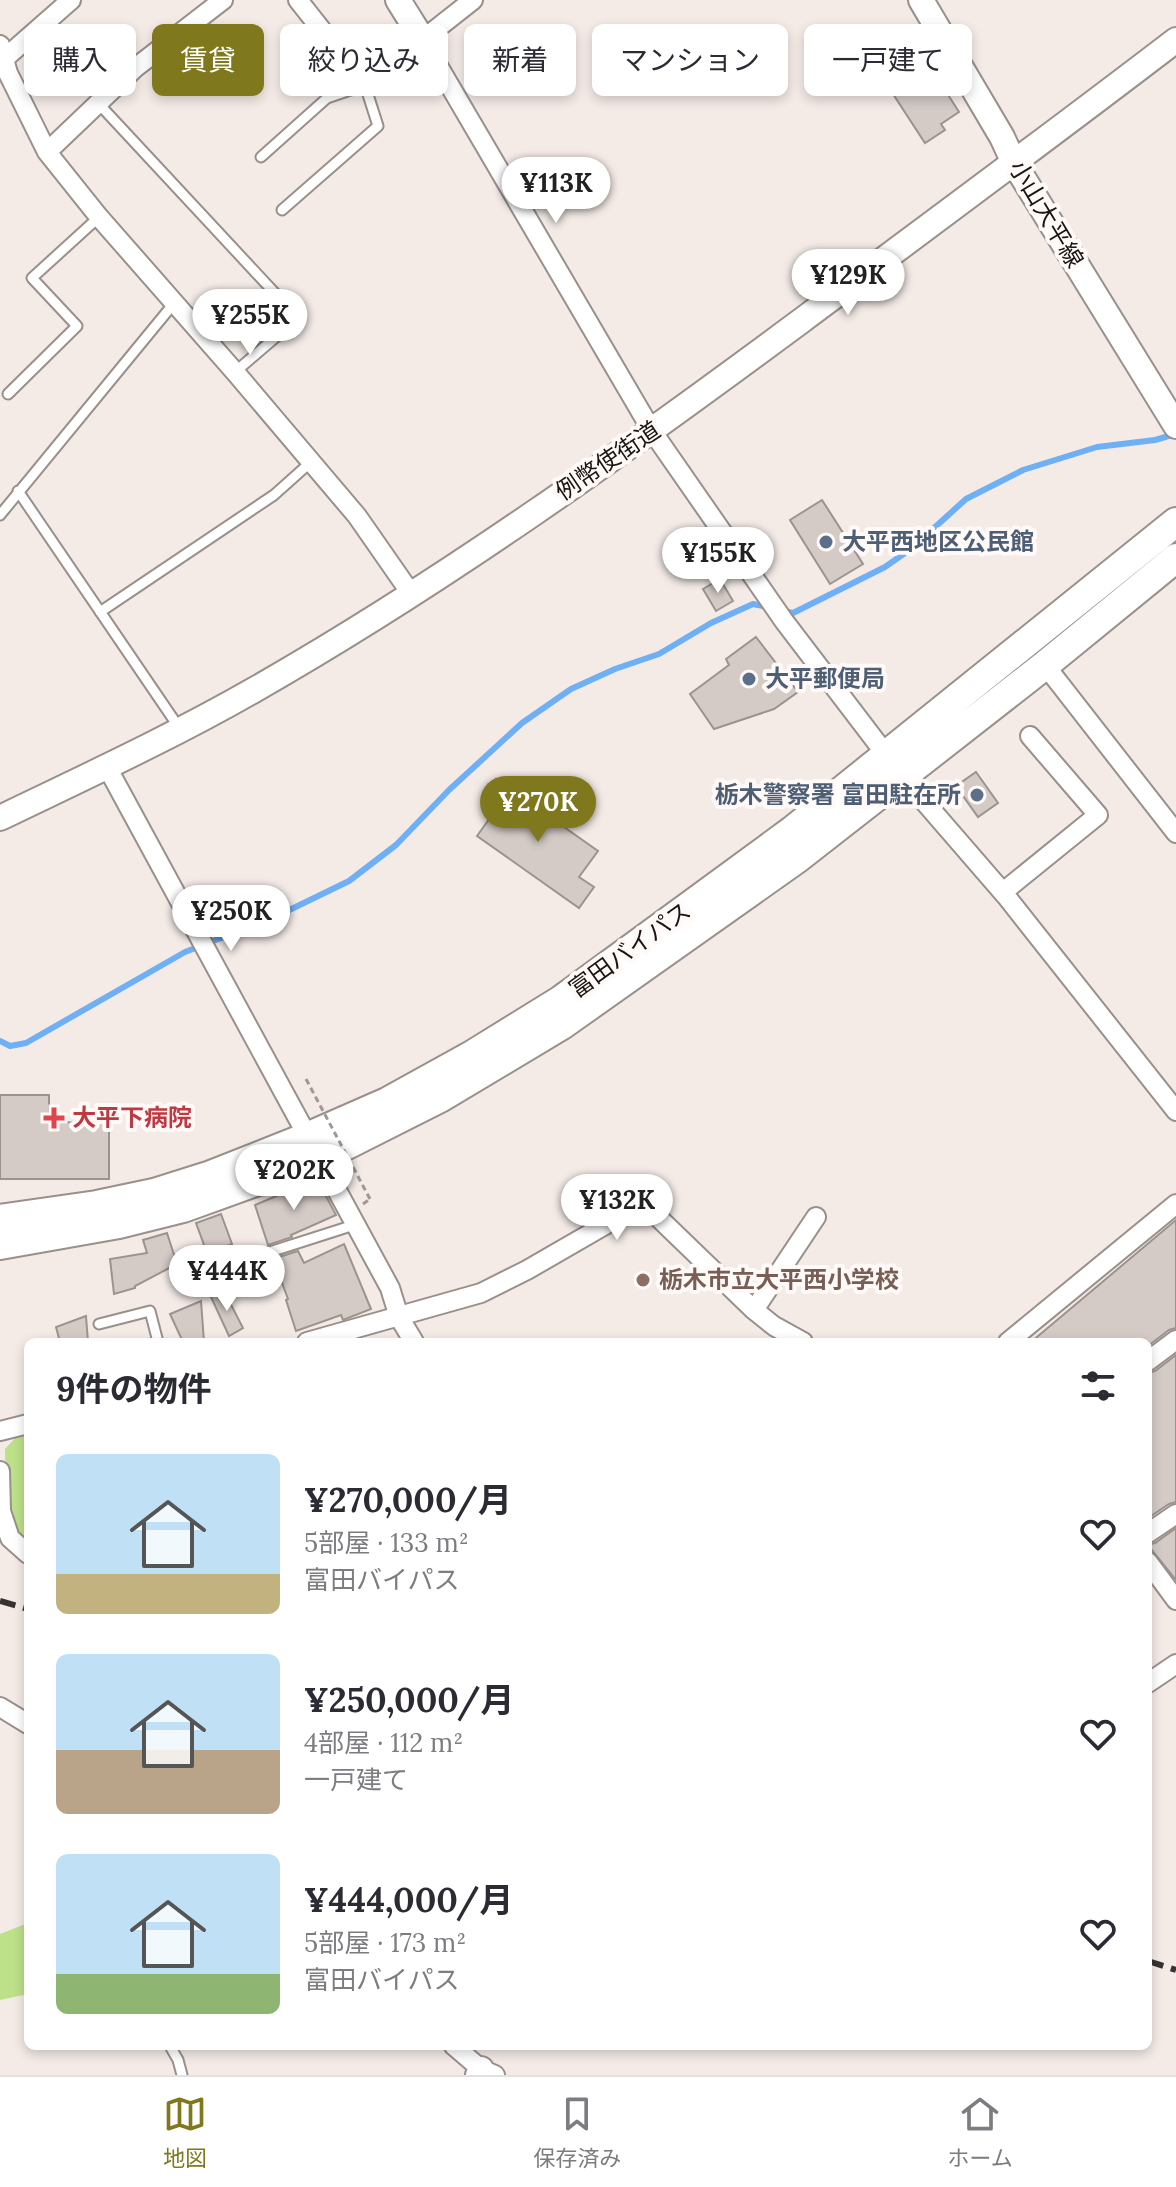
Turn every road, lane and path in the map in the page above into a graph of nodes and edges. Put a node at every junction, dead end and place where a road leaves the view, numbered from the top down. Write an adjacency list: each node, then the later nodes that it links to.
1 (71, 0): 11 (street)
2 (223, 0): 15 (street)
3 (298, 0): 7 (street)
4 (398, 0): 8 (street)
5 (473, 0): 9 (street)
6 (921, 0): 18 (street, 小山大平線)
7 (317, 24)
8 (413, 24)
9 (443, 24)
10 (1176, 40): 18 (street, 例幣使街道)
11 (2, 52): 16 (street)
12 (448, 83): 25 (street)
13 (333, 96): 17 (lane)
14 (368, 96): 19 (lane)
15 (98, 103): 16 (street); 22 (lane)
16 (47, 152): 20 (street)
17 (261, 157)
18 (1014, 163): 24 (street, 小山大平線); 25 (street, 例幣使街道)
19 (282, 210)
20 (99, 217): 21 (street); 23 (lane)
21 (175, 302): 22 (street); 27 (lane)
22 (235, 372): 26 (street)
23 (8, 394)
24 (1176, 426)
25 (652, 431): 31 (street, 例幣使街道); 36 (street)
26 (312, 461): 31 (street); 32 (lane)
27 (18, 491): 28 (lane); 32 (lane)
28 (0, 515)
29 (1176, 522): 36 (main road, 富田バイパス)
30 (1176, 558): 33 (main road, 富田バイパス)
31 (412, 595): 34 (street, 例幣使街道)
32 (100, 612): 34 (lane)
33 (1045, 665): 36 (main road, 富田バイパス); 39 (street)
34 (180, 729): 37 (street, 例幣使街道)
35 (1030, 736): 40 (street)
36 (894, 766): 40 (street); 43 (main road, 富田バイパス)
37 (107, 767): 38 (street, 例幣使街道); 43 (street)
38 (0, 818)
39 (1176, 833)
40 (1003, 892): 42 (street)
41 (306, 1079): 44 (path, bridge)
42 (1176, 1111)
43 (313, 1148): 47 (main road, 富田バイパス); 48 (street); 49 (main road, 富田バイパス)
44 (370, 1199)
45 (1176, 1204): 58 (street)
46 (816, 1217): 51 (street)
47 (0, 1219)
48 (354, 1225): 50 (lane); 52 (street)
49 (0, 1245)
50 (248, 1259)
51 (754, 1310): 52 (street); 57 (street)
52 (399, 1317): 55 (street); 56 (street)
53 (99, 1324): 54 (lane)
54 (157, 1338)
55 (322, 1338)
56 (412, 1338)
57 (796, 1338)
58 (1013, 1338)
59 (1176, 1340): 60 (street)
60 (1152, 1358)
61 (24, 1425): 62 (street)
62 (0, 1431)
63 (0, 1471): 66 (street)
64 (1176, 1514): 65 (street)
65 (1152, 1530)
66 (24, 1550)
67 (1152, 1567): 68 (street)
68 (1176, 1600)
69 (1176, 1664): 70 (street)
70 (1152, 1680)
71 (0, 1707): 72 (street)
72 (24, 1722)
73 (172, 2050): 76 (lane)
74 (459, 2050): 75 (street)
75 (485, 2073)
76 (182, 2075)

